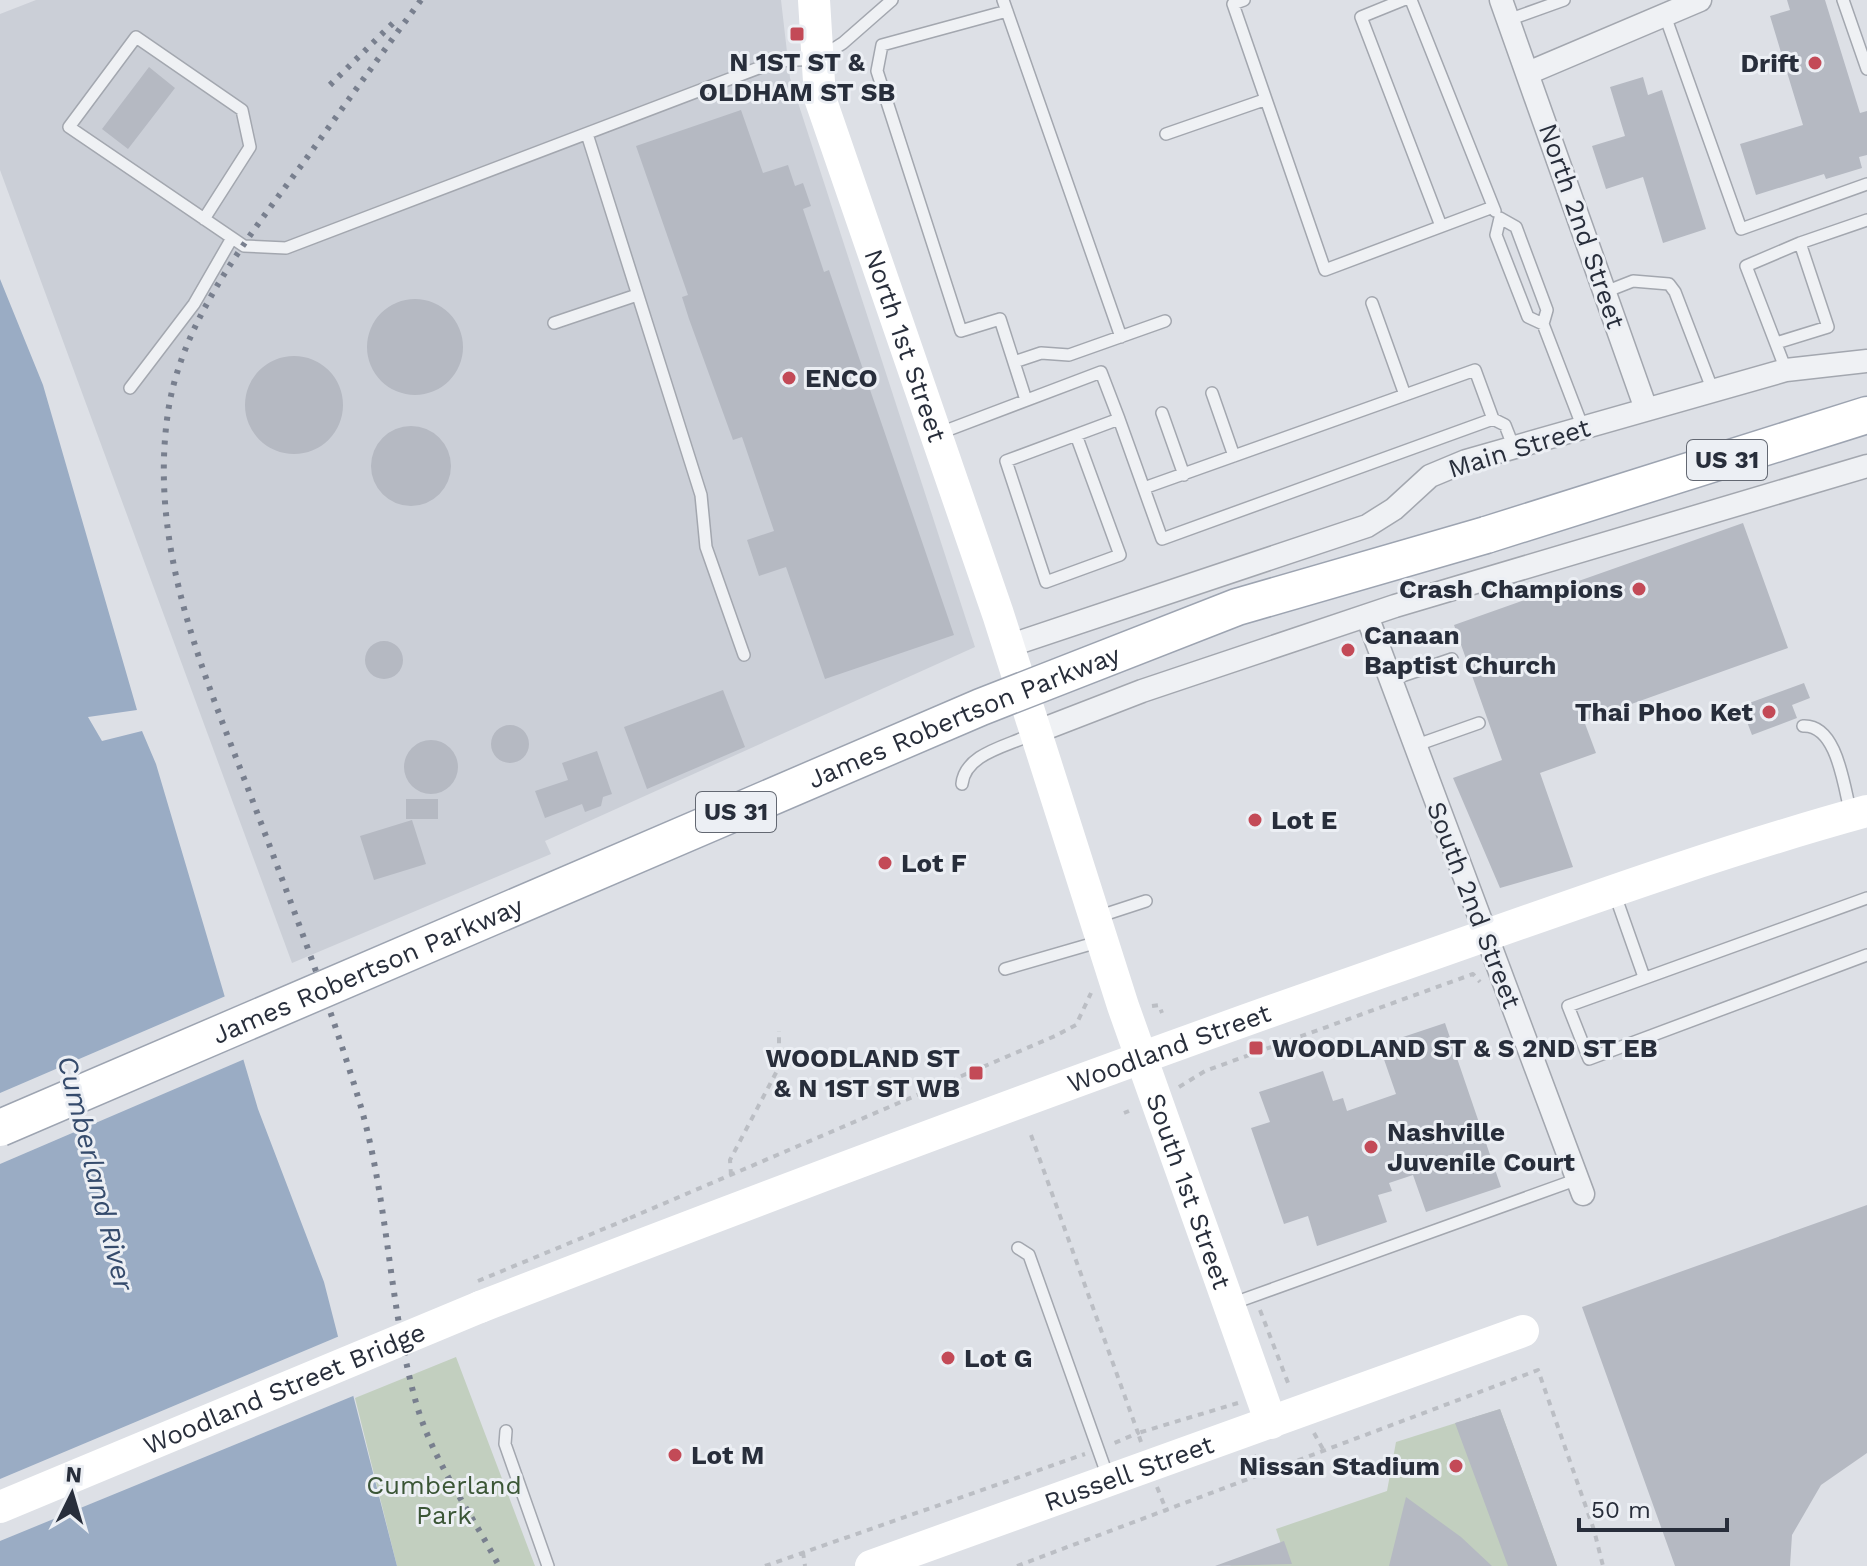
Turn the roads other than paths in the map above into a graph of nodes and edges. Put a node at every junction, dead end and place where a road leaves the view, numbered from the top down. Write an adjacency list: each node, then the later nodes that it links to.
1 (814, 0): 12 (street, North 1st Street)
2 (892, 0): 12 (lane)
3 (1244, 0): 15 (lane)
4 (1403, 0): 23 (lane)
5 (1411, 0): 19 (lane)
6 (1564, 0): 10 (lane)
7 (1700, 0): 11 (street)
8 (1843, 0): 13 (lane)
9 (1005, 6): 32 (lane); 35 (lane)
10 (1504, 10): 14 (street, North 2nd Street)
11 (1664, 13): 14 (street); 18 (lane)
12 (818, 59): 16 (lane); 48 (street, North 1st Street)
13 (1867, 69)
14 (1528, 73): 26 (street, North 2nd Street)
15 (1264, 100): 17 (lane); 23 (lane)
16 (587, 134): 24 (lane); 27 (lane)
17 (1166, 134)
18 (1867, 184)
19 (1493, 207): 20 (lane); 23 (lane)
20 (1500, 218): 31 (lane); 31 (lane)
21 (204, 219): 21 (lane); 24 (lane)
22 (1867, 220): 25 (lane)
23 (1441, 226)
24 (232, 238): 37 (lane)
25 (1800, 243): 33 (lane); 33 (lane)
26 (1605, 292): 38 (lane); 42 (street, North 2nd Street)
27 (637, 295): 30 (lane); 57 (lane)
28 (1372, 303): 40 (lane)
29 (1165, 321): 32 (lane)
30 (554, 323)
31 (1543, 324): 47 (lane)
32 (1121, 337): 35 (lane)
33 (1776, 343): 36 (lane)
34 (1867, 361): 36 (street, Main Street)
35 (1014, 362): 41 (lane)
36 (1786, 370): 38 (street, Main Street)
37 (130, 388)
38 (1713, 391): 42 (street, Main Street)
39 (1212, 393): 51 (lane)
40 (1405, 395): 46 (lane); 51 (lane)
41 (1026, 400): 45 (lane); 48 (lane)
42 (1646, 409): 47 (street, Main Street)
43 (1162, 413): 53 (lane)
44 (1867, 415): 76 (main road, James Robertson Parkway / US 31, bridge)
45 (1119, 419): 49 (lane); 54 (lane)
46 (1493, 419): 50 (lane); 54 (lane)
47 (1583, 428): 50 (street, Main Street)
48 (936, 435): 56 (street, North 1st Street)
49 (1076, 435): 49 (lane)
50 (1514, 448): 56 (street, Main Street)
51 (1234, 456): 53 (lane)
52 (1867, 466): 55 (street)
53 (1184, 475): 54 (lane)
54 (1144, 488)
55 (1367, 616): 59 (street, South 2nd Street); 63 (street)
56 (1008, 646): 60 (street, North 1st Street)
57 (744, 655)
58 (1452, 659): 59 (lane)
59 (1390, 680): 64 (street, South 2nd Street)
60 (1021, 686): 63 (street, South 1st Street)
61 (1479, 723): 64 (lane)
62 (1803, 726): 66 (lane)
63 (1036, 732): 65 (lane); 70 (street, South 1st Street)
64 (1414, 746): 71 (street, South 2nd Street)
65 (962, 784)
66 (1859, 813): 67 (street, Woodland Street)
67 (1614, 891): 71 (street, Woodland Street); 74 (lane)
68 (1867, 898): 74 (lane)
69 (1146, 901): 70 (lane)
70 (1099, 929): 73 (lane); 75 (street, South 1st Street)
71 (1486, 936): 75 (street, Woodland Street); 77 (street, South 2nd Street)
72 (1867, 955): 74 (lane)
73 (1005, 969)
74 (1644, 977)
75 (1142, 1057): 79 (street, South 1st Street); 80 (street, Woodland Street)
76 (0, 1128)
77 (1581, 1186): 79 (lane)
78 (1018, 1248): 84 (lane)
79 (1231, 1305): 82 (street, South 1st Street)
80 (480, 1307): 85 (street, Woodland Street Bridge, bridge)
81 (1523, 1331): 82 (street, Russell Street)
82 (1271, 1423): 84 (street, Russell Street)
83 (506, 1431): 86 (lane)
84 (1110, 1481): 87 (street, Russell Street)
85 (0, 1507)
86 (548, 1566)
87 (871, 1566)

